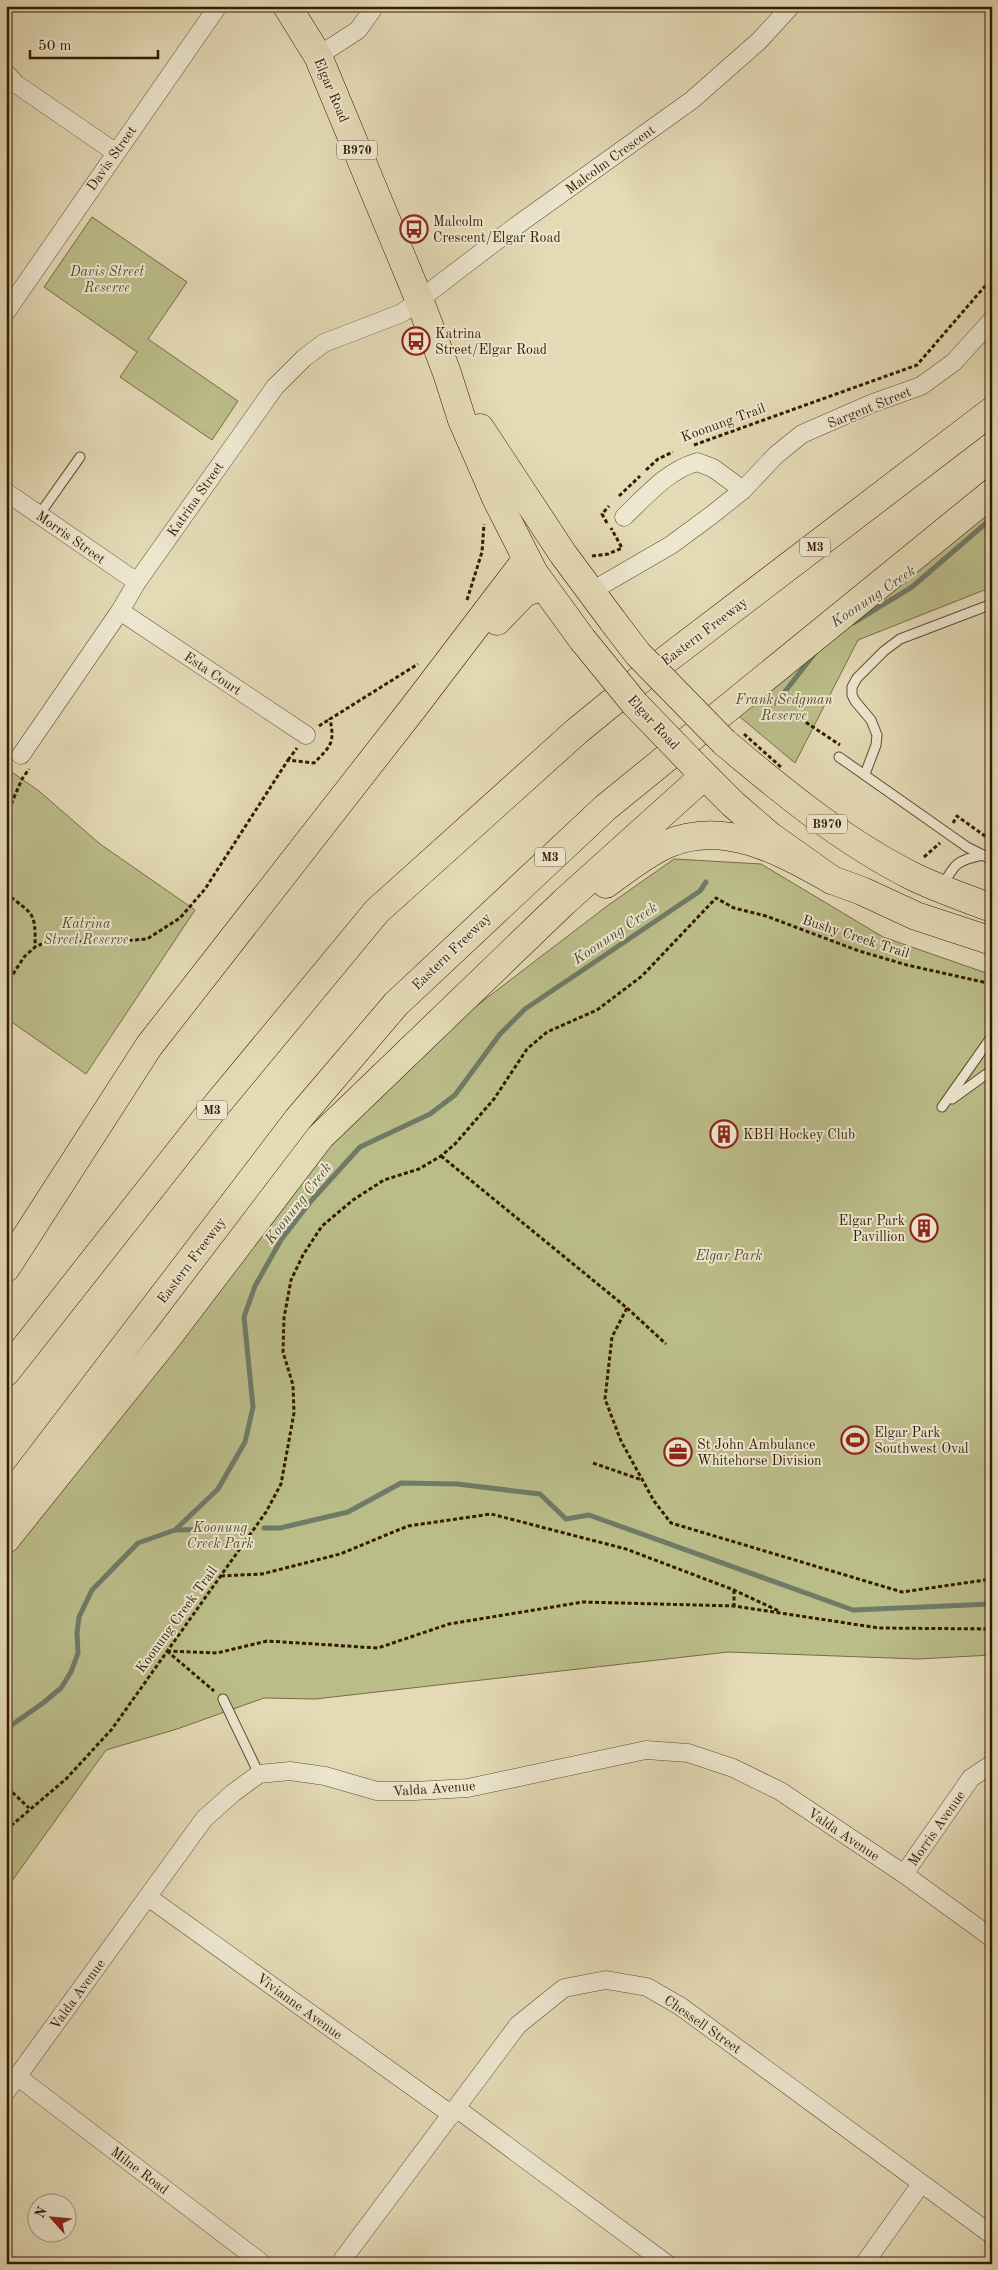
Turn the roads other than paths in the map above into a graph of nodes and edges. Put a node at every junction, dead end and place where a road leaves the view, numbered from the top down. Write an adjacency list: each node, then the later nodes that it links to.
1 (218, 6): 7 (street, Davis Street)
2 (287, 6): 5 (main road, Elgar Road / B970)
3 (375, 6): 5 (street)
4 (791, 6): 8 (street, Malcolm Crescent)
5 (318, 56): 8 (main road, Elgar Road / B970)
6 (6, 73): 7 (street)
7 (115, 152): 9 (street, Davis Street)
8 (419, 299): 11 (main road, Elgar Road / B970); 20 (street, Katrina Street)
9 (6, 312)
10 (992, 320): 14 (street, Sargent Street)
11 (447, 373): 19 (main road, Elgar Road / B970); 22 (main road, Elgar Road / B970)
12 (992, 411): 42 (main road, Eastern Freeway / M3)
13 (80, 456): 17 (lane)
14 (742, 490): 18 (street); 22 (street, Sargent Street)
15 (6, 492): 17 (street, Morris Street)
16 (992, 493): 43 (main road, Eastern Freeway / M3)
17 (39, 515): 20 (street, Morris Street)
18 (624, 517)
19 (526, 560): 21 (main road, Elgar Road / B970); 25 (main road)
20 (137, 582): 24 (street, Katrina Street)
21 (543, 587): 22 (main road); 25 (main road); 29 (main road, Elgar Road / B970, bridge)
22 (590, 592): 29 (main road, Elgar Road / B970, bridge)
23 (992, 604): 30 (lane)
24 (120, 611): 26 (street, Esta Court); 27 (street, Katrina Street)
25 (414, 707): 41 (main road)
26 (306, 735)
27 (21, 755)
28 (839, 757): 30 (lane)
29 (705, 758): 33 (main road, Elgar Road / B970); 34 (main road, Elgar Road / B970); 37 (main road)
30 (865, 774): 31 (lane)
31 (983, 855): 32 (lane); 34 (lane)
32 (992, 861)
33 (832, 880): 37 (main road); 38 (main road, Elgar Road / B970)
34 (940, 890): 35 (main road, Elgar Road / B970); 36 (main road)
35 (992, 908)
36 (992, 929)
37 (534, 933): 44 (main road)
38 (992, 941)
39 (992, 1036): 40 (lane)
40 (992, 1070)
41 (6, 1268)
42 (6, 1372)
43 (6, 1502)
44 (6, 1539)
45 (223, 1699): 47 (lane)
46 (992, 1764): 48 (street, Morris Avenue)
47 (260, 1774): 48 (street, Valda Avenue); 49 (street, Valda Avenue)
48 (904, 1874): 50 (street, Valda Avenue)
49 (148, 1897): 51 (street, Valda Avenue); 53 (street, Vivianne Avenue)
50 (992, 1938)
51 (18, 2077): 52 (street, Valda Avenue); 56 (street, Milne Road)
52 (6, 2092)
53 (454, 2111): 54 (street, Chessell Street); 57 (street, Chessell Street); 58 (street, Vivianne Avenue)
54 (922, 2184): 55 (street, Chessell Street); 59 (street)
55 (992, 2235)
56 (263, 2264)
57 (342, 2264)
58 (667, 2264)
59 (864, 2264)

